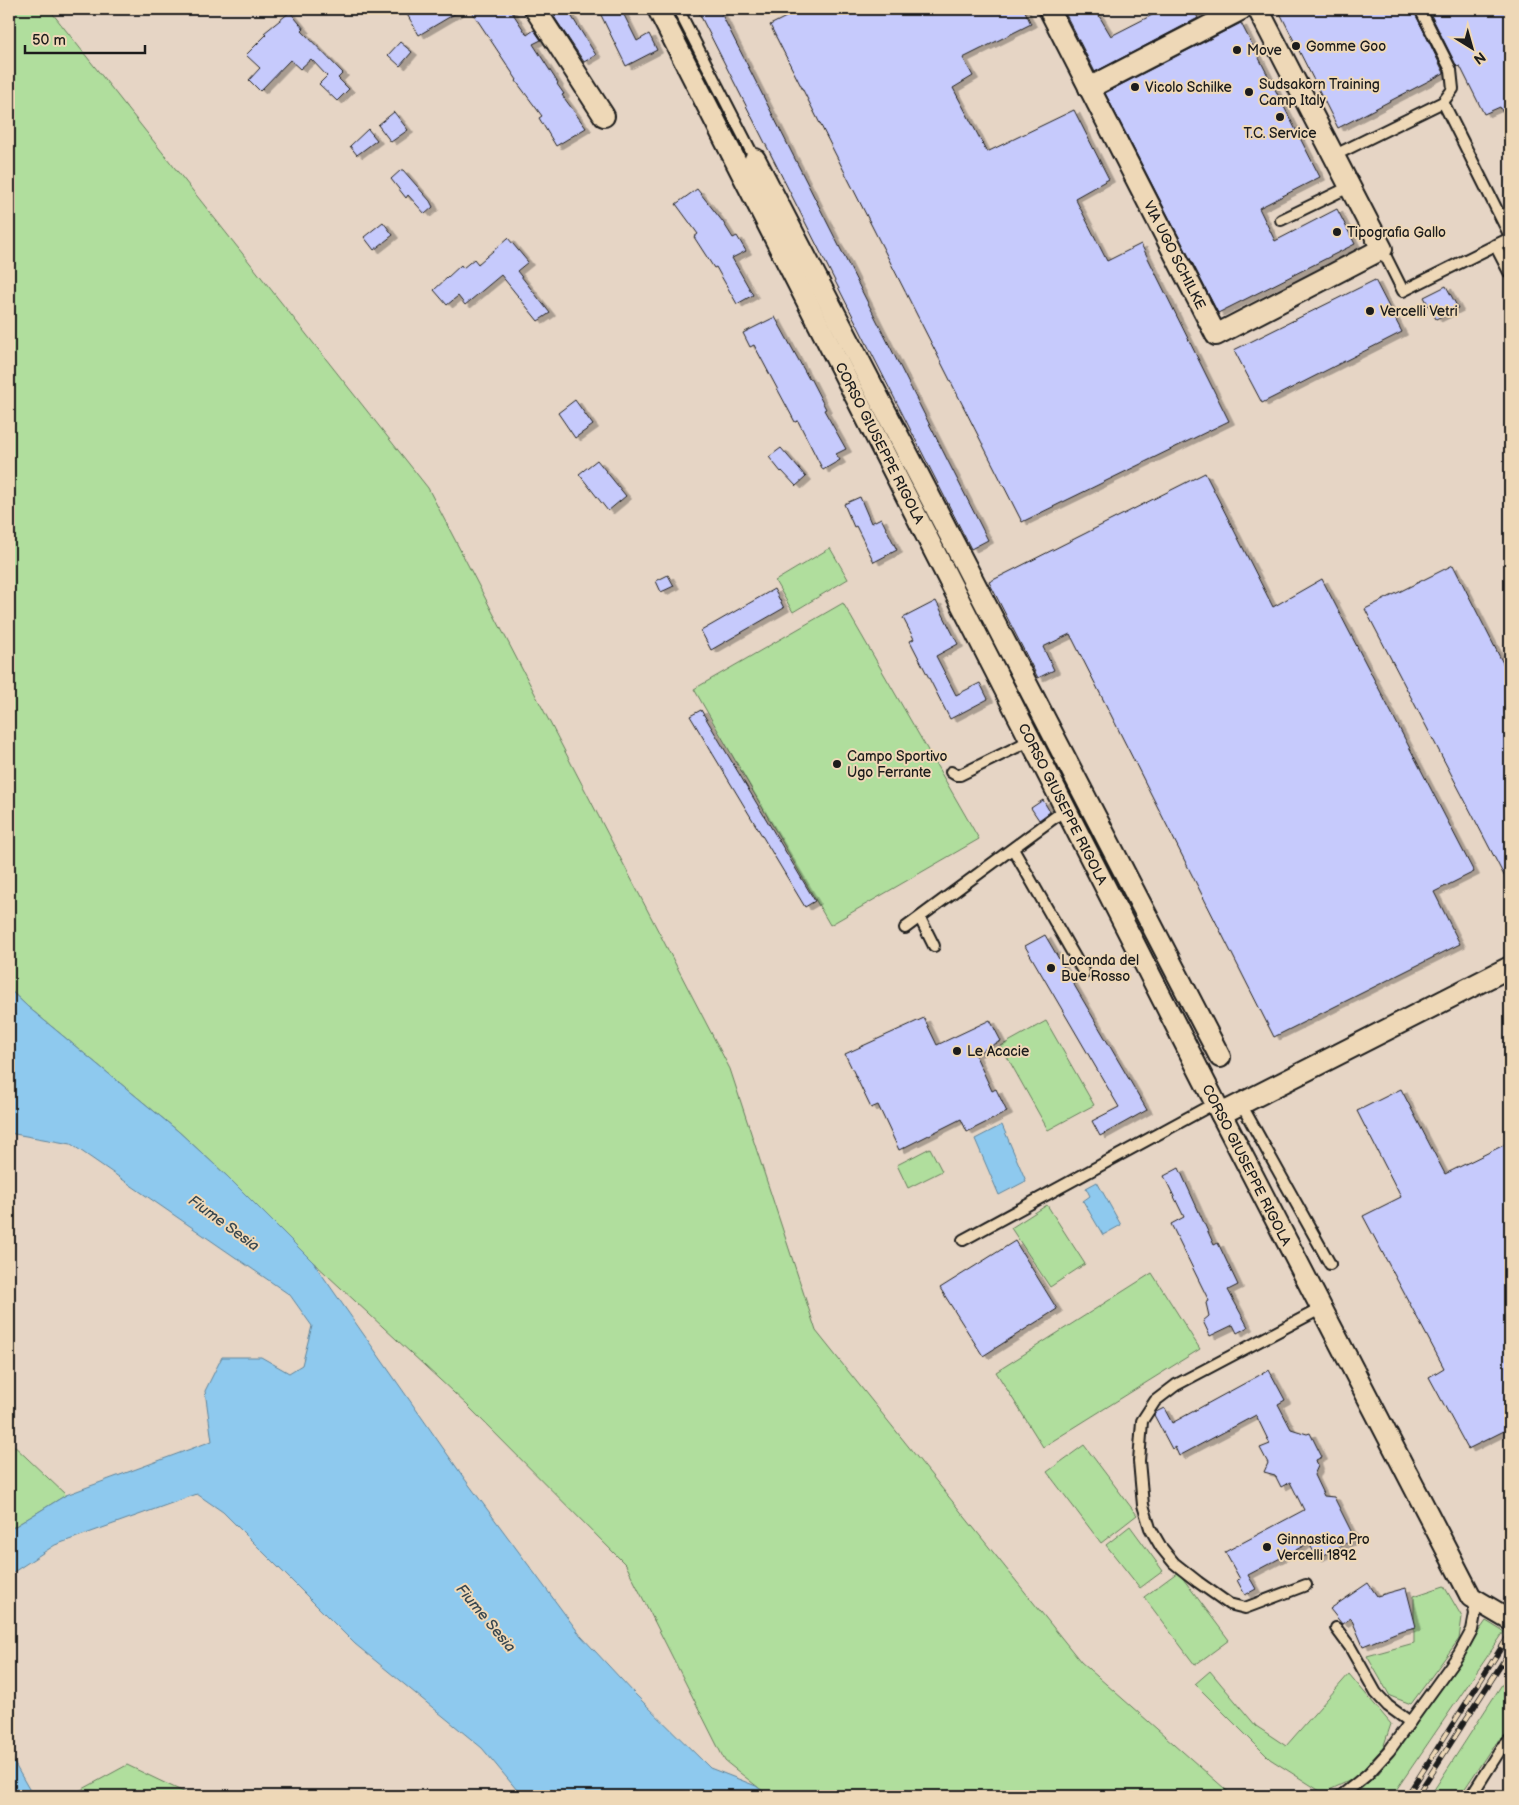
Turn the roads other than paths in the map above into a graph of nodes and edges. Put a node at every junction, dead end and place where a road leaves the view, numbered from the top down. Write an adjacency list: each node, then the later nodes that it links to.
1 (535, 9): 10 (street)
2 (658, 9): 11 (street, CORSO GIUSEPPE RIGOLA)
3 (678, 9): 11 (lane)
4 (1049, 9): 8 (street, VIA UGO SCHILKE)
5 (1242, 9): 8 (street)
6 (1258, 9): 12 (street)
7 (1420, 9): 9 (lane)
8 (1089, 88): 17 (street, VIA UGO SCHILKE)
9 (1443, 102): 12 (lane); 15 (lane)
10 (604, 116)
11 (745, 151): 19 (street, CORSO GIUSEPPE RIGOLA); 28 (street)
12 (1333, 156): 13 (street)
13 (1349, 187): 14 (lane); 17 (street)
14 (1281, 220)
15 (1510, 237): 16 (lane)
16 (1495, 246): 17 (lane); 18 (lane)
17 (1382, 250)
18 (1510, 274)
19 (1031, 740): 20 (lane); 21 (street, CORSO GIUSEPPE RIGOLA)
20 (951, 772)
21 (1066, 809): 22 (lane); 30 (street, CORSO GIUSEPPE RIGOLA)
22 (1013, 849): 23 (lane); 27 (lane)
23 (920, 918): 24 (lane); 25 (lane)
24 (905, 928)
25 (934, 946)
26 (1510, 967): 29 (street)
27 (1084, 973)
28 (1220, 1057)
29 (1241, 1104): 30 (street); 32 (lane)
30 (1218, 1108): 31 (lane); 33 (street, CORSO GIUSEPPE RIGOLA)
31 (963, 1240)
32 (1330, 1264)
33 (1322, 1308): 34 (lane); 35 (street, CORSO GIUSEPPE RIGOLA)
34 (1306, 1585)
35 (1472, 1597): 36 (street); 38 (lane)
36 (1510, 1620)
37 (1336, 1628): 38 (lane)
38 (1410, 1722): 40 (lane)
39 (1510, 1740): 41 (lane)
40 (1341, 1796)
41 (1471, 1796)

